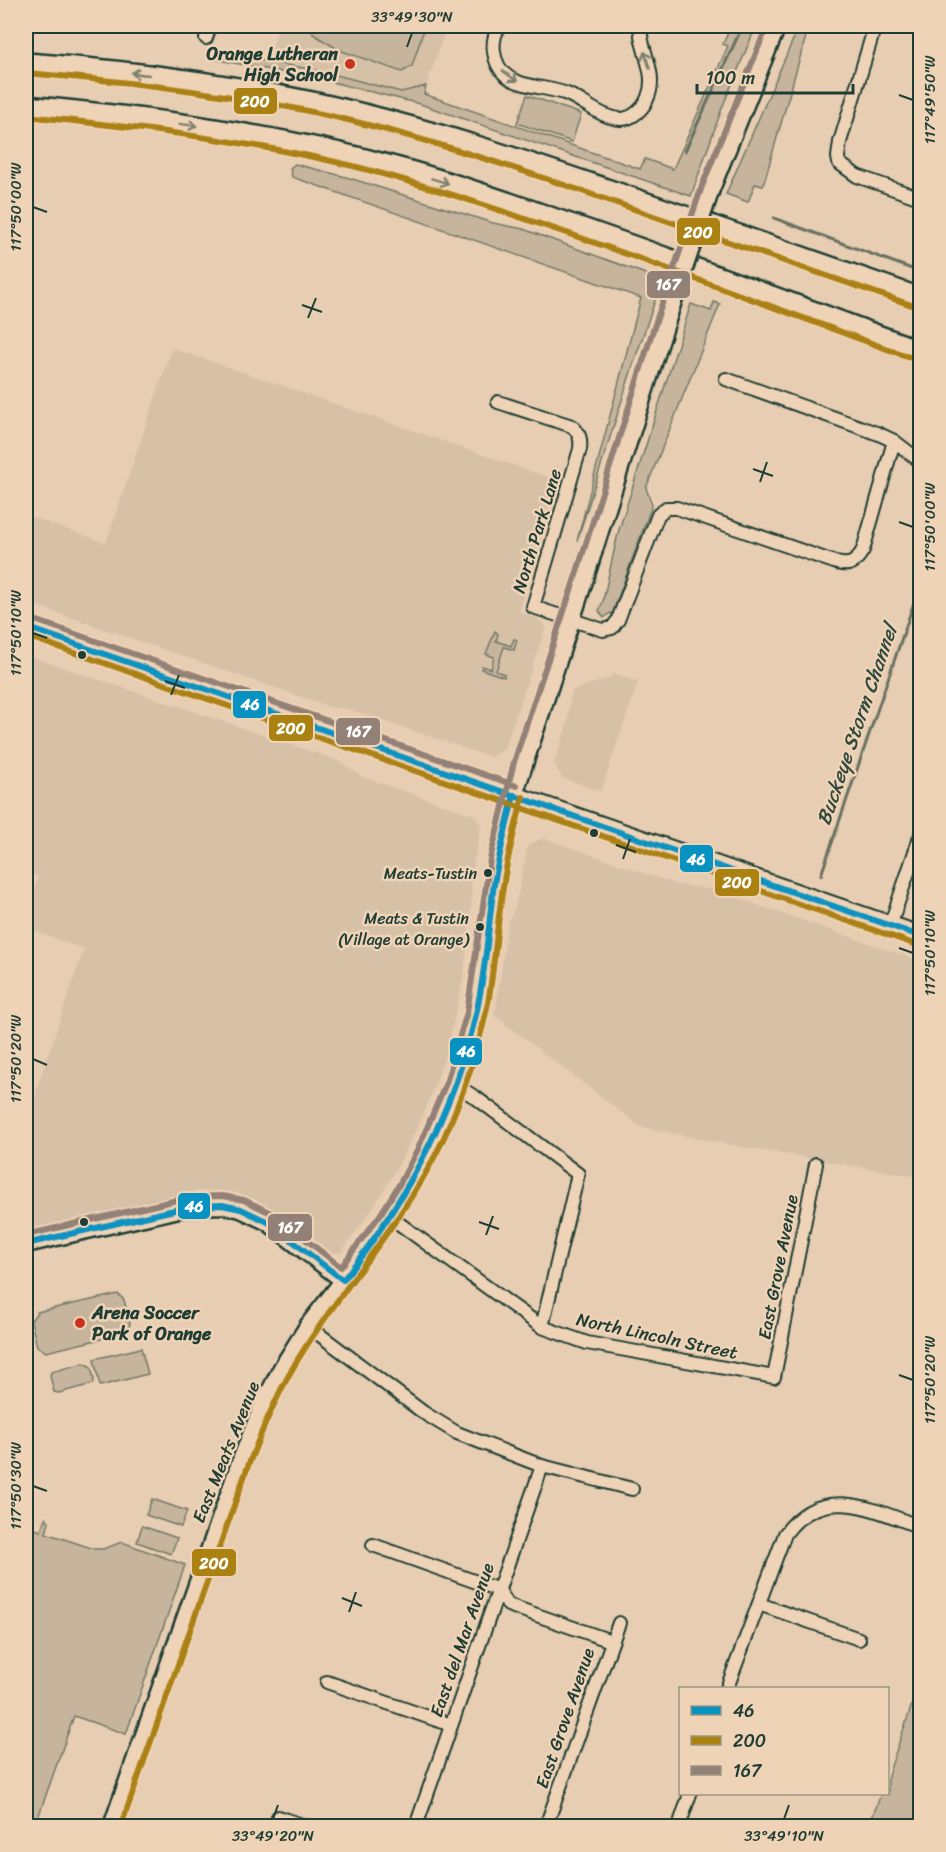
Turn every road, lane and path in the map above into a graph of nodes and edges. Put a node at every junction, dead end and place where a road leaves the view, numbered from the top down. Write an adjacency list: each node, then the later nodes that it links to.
1 (210, 26): 6 (street)
2 (499, 26): 3 (street, one-way to 3)
3 (640, 26)
4 (777, 26): 16 (street, East Meats Avenue, bridge)
5 (875, 26): 9 (street)
6 (206, 38)
7 (26, 64): 10 (highway, one-way to 7)
8 (26, 107): 11 (highway, one-way to 11)
9 (921, 198)
10 (921, 299)
11 (921, 352)
12 (726, 379): 14 (street)
13 (498, 402): 16 (street, North Park Lane)
14 (894, 441): 15 (street); 16 (street, North Park Lane)
15 (921, 461)
16 (571, 621): 18 (street, East Meats Avenue)
17 (26, 627): 18 (main road)
18 (514, 795): 20 (main road); 22 (street, East Meats Avenue)
19 (921, 837): 20 (street)
20 (890, 926): 21 (main road)
21 (921, 936)
22 (455, 1086): 24 (street, East Meats Avenue); 28 (street)
23 (816, 1164): 29 (street, East Grove Avenue)
24 (390, 1217): 26 (street, East Meats Avenue); 28 (street, North Lincoln Street)
25 (26, 1244): 26 (street)
26 (343, 1280): 27 (street, East Meats Avenue)
27 (308, 1326): 30 (street); 44 (street, East Meats Avenue)
28 (542, 1327): 29 (street, North Lincoln Street)
29 (774, 1377)
30 (542, 1466): 31 (street); 34 (street, East del Mar Avenue)
31 (632, 1489)
32 (921, 1527): 35 (street)
33 (373, 1545): 34 (street)
34 (499, 1590): 38 (street); 41 (street, East del Mar Avenue)
35 (759, 1604): 37 (street); 40 (street)
36 (619, 1623): 38 (street, East Grove Avenue)
37 (859, 1639)
38 (611, 1641): 47 (street, East Grove Avenue)
39 (327, 1682): 41 (street)
40 (728, 1687)
41 (451, 1725): 46 (street, East del Mar Avenue)
42 (690, 1795): 48 (street)
43 (278, 1817): 45 (street)
44 (112, 1827)
45 (305, 1827)
46 (416, 1827)
47 (546, 1827)
48 (679, 1827)

